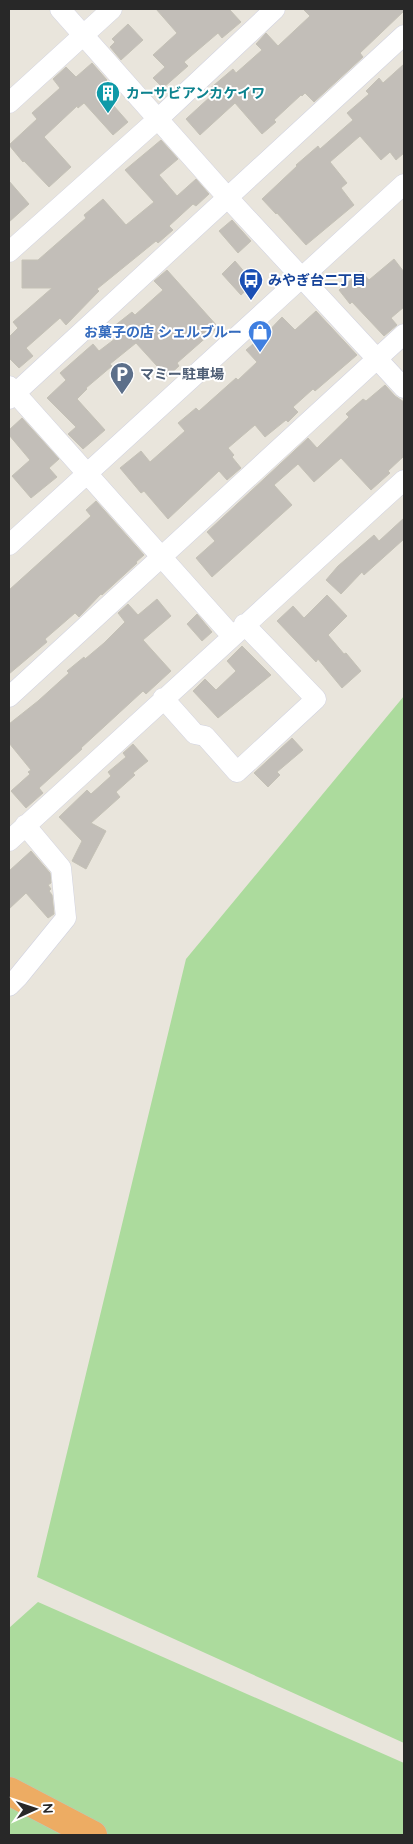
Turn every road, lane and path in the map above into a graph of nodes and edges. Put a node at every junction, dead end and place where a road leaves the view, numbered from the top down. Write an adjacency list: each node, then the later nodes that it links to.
1 (60, 9): 4 (street)
2 (112, 9): 4 (street)
3 (275, 9): 7 (street)
4 (84, 34): 6 (street); 7 (street)
5 (404, 35): 9 (street)
6 (9, 103)
7 (160, 118): 9 (street); 10 (street)
8 (404, 184): 11 (street)
9 (228, 198): 11 (street); 15 (street)
10 (9, 252)
11 (302, 277): 13 (street); 16 (street)
12 (404, 334): 13 (street)
13 (378, 359): 14 (street); 19 (street)
14 (404, 388)
15 (11, 393): 16 (street)
16 (88, 474): 18 (street); 19 (street)
17 (404, 480): 20 (street)
18 (9, 545)
19 (161, 556): 20 (street); 21 (street)
20 (238, 630): 22 (street); 22 (street)
21 (9, 697)
22 (163, 698): 23 (street)
23 (15, 831): 24 (street)
24 (9, 986)
25 (9, 1791): 26 (highway)
26 (93, 1835)

